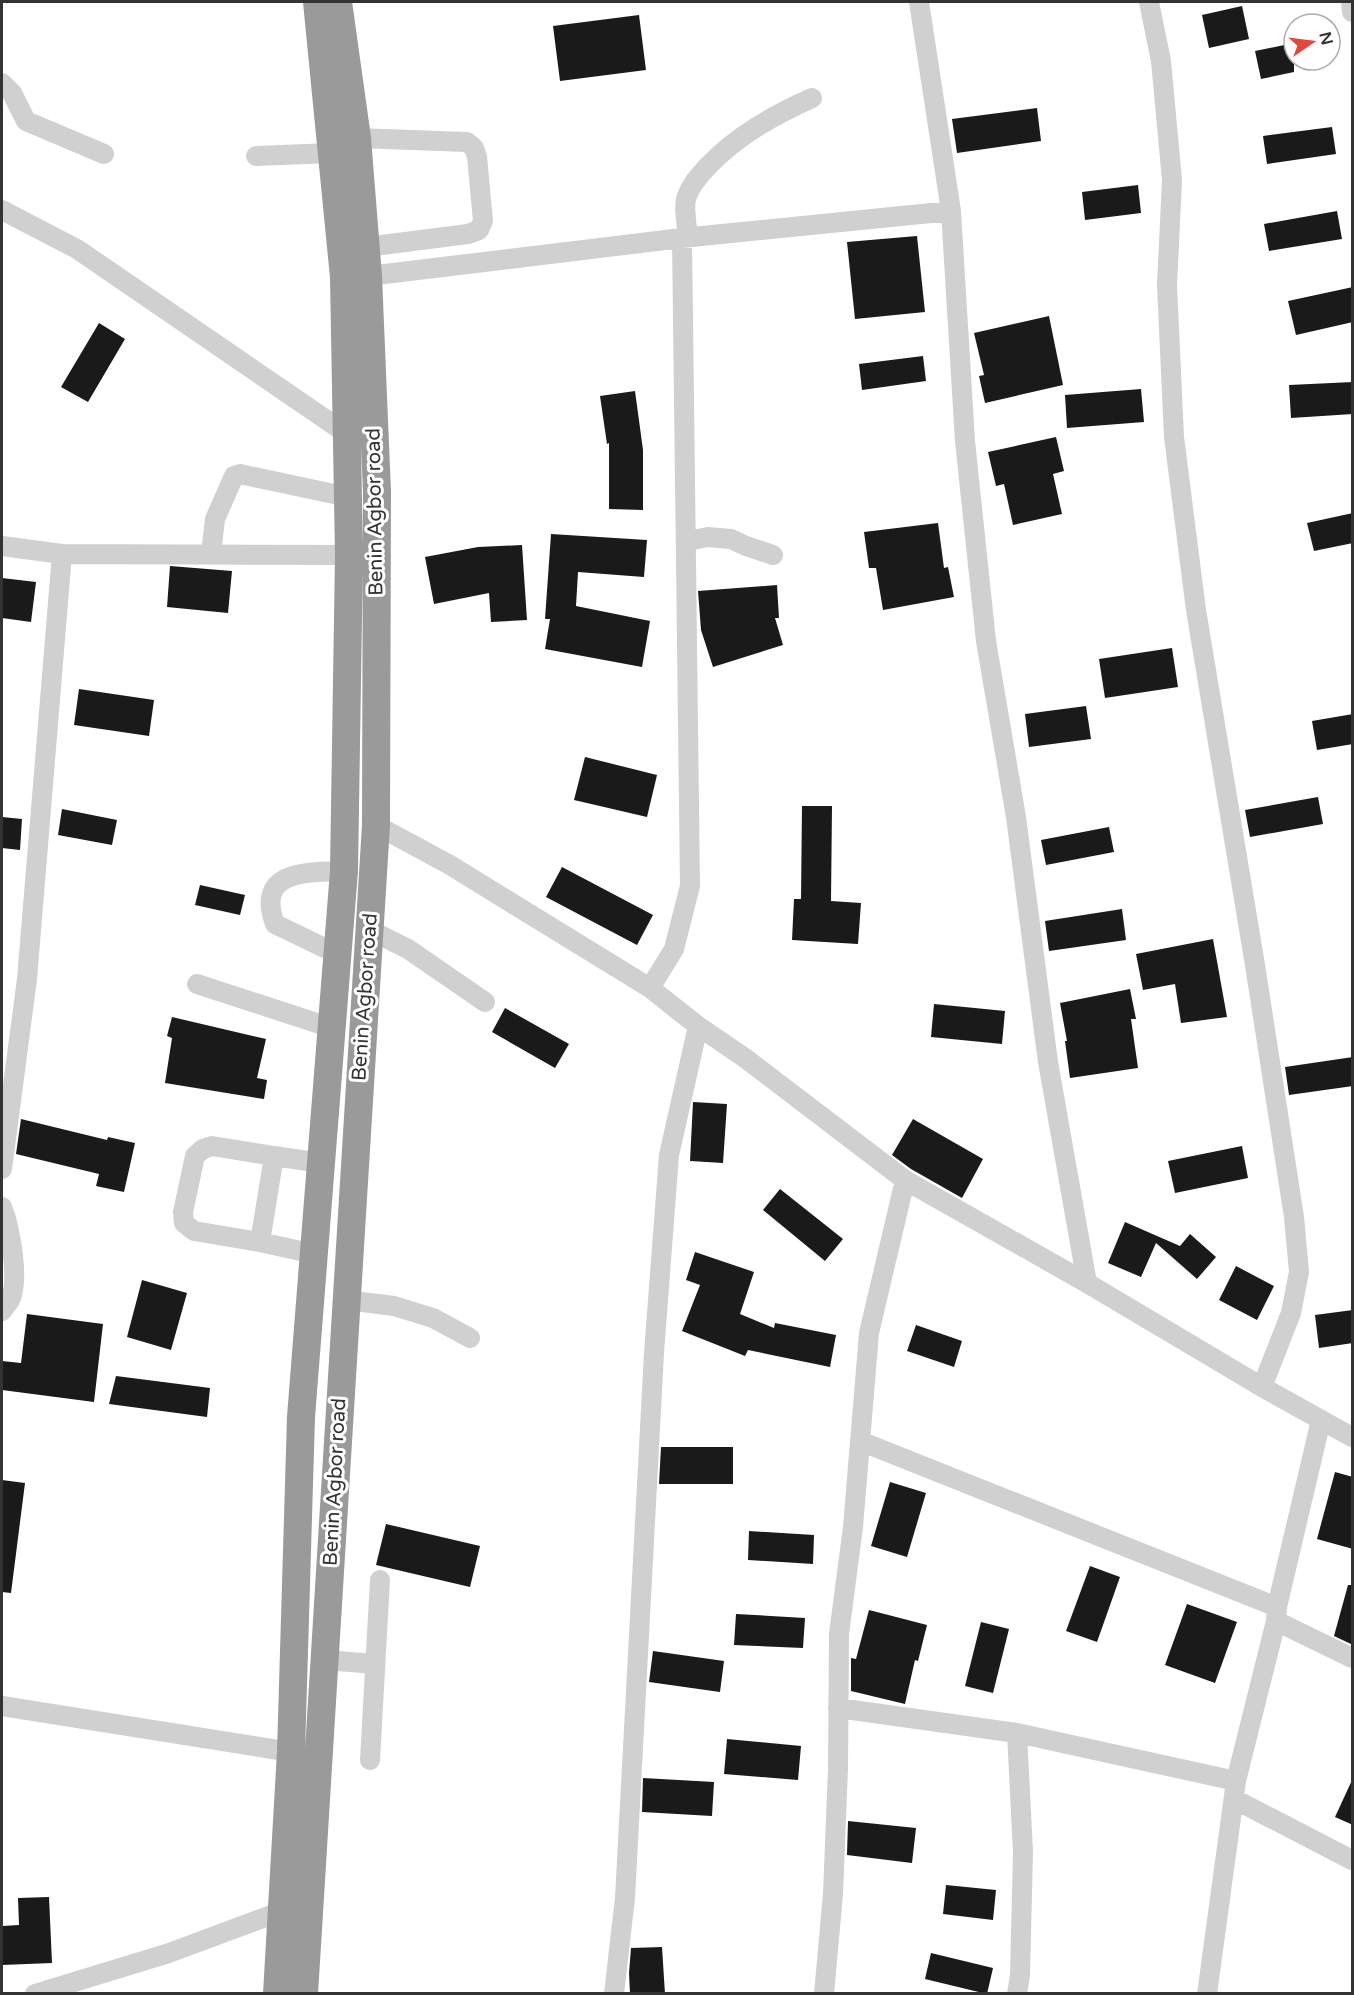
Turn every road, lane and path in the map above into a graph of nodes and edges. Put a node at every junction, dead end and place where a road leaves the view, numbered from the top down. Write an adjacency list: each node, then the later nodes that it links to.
1 (317, 2): 8 (highway, Benin Agbor road)
2 (338, 2): 7 (highway, Benin Agbor road)
3 (919, 2): 12 (street)
4 (1149, 2): 44 (street)
5 (2, 83): 9 (street)
6 (813, 98): 13 (street)
7 (357, 138): 14 (highway, Benin Agbor road); 14 (street)
8 (332, 153): 10 (street); 16 (highway, Benin Agbor road)
9 (104, 154)
10 (256, 156)
11 (2, 210): 16 (street)
12 (951, 212): 13 (street); 40 (street)
13 (685, 237): 15 (street); 18 (street)
14 (366, 247): 15 (highway, Benin Agbor road)
15 (368, 276): 24 (highway, Benin Agbor road)
16 (347, 434): 17 (highway, Benin Agbor road)
17 (348, 497): 21 (street); 22 (highway, Benin Agbor road)
18 (687, 541): 23 (street); 29 (street)
19 (2, 546): 20 (street)
20 (62, 554): 21 (street); 35 (street)
21 (211, 554): 22 (street)
22 (349, 555): 25 (highway, Benin Agbor road)
23 (772, 555)
24 (376, 825): 26 (highway, Benin Agbor road); 29 (street)
25 (344, 871): 27 (highway, Benin Agbor road); 27 (street)
26 (370, 930): 30 (street); 41 (highway, Benin Agbor road)
27 (338, 954): 32 (highway, Benin Agbor road)
28 (197, 984): 32 (street)
29 (650, 988): 31 (street)
30 (485, 1002)
31 (698, 1026): 36 (street); 66 (street)
32 (332, 1028): 34 (highway, Benin Agbor road)
33 (274, 1155): 34 (street); 38 (street); 38 (street)
34 (321, 1163): 39 (highway, Benin Agbor road)
35 (2, 1169)
36 (905, 1180): 40 (street); 49 (street)
37 (2, 1207): 42 (street)
38 (260, 1242): 39 (street)
39 (314, 1254): 45 (highway, Benin Agbor road)
40 (1087, 1283): 44 (street)
41 (346, 1300): 43 (street); 46 (highway, Benin Agbor road)
42 (2, 1311)
43 (470, 1338)
44 (1262, 1387): 47 (street)
45 (301, 1417): 46 (highway); 58 (highway, Benin Agbor road)
46 (339, 1420): 53 (highway, Benin Agbor road)
47 (1321, 1420): 48 (street); 51 (street)
48 (1353, 1437)
49 (860, 1441): 51 (street); 56 (street)
50 (380, 1580): 54 (street)
51 (1277, 1614): 52 (street); 60 (street)
52 (1353, 1658)
53 (325, 1660): 54 (street); 65 (highway, Benin Agbor road)
54 (375, 1664): 59 (street)
55 (2, 1706): 58 (street)
56 (838, 1708): 57 (street); 67 (street)
57 (1017, 1733): 60 (street); 68 (street)
58 (291, 1752): 62 (highway, Benin Agbor road)
59 (370, 1760)
60 (1235, 1790): 61 (street); 69 (street)
61 (1353, 1860)
62 (282, 1911): 63 (street); 64 (highway, Benin Agbor road)
63 (35, 1994)
64 (277, 1994)
65 (304, 1994)
66 (614, 1994)
67 (824, 1994)
68 (1017, 1994)
69 (1208, 1994)

